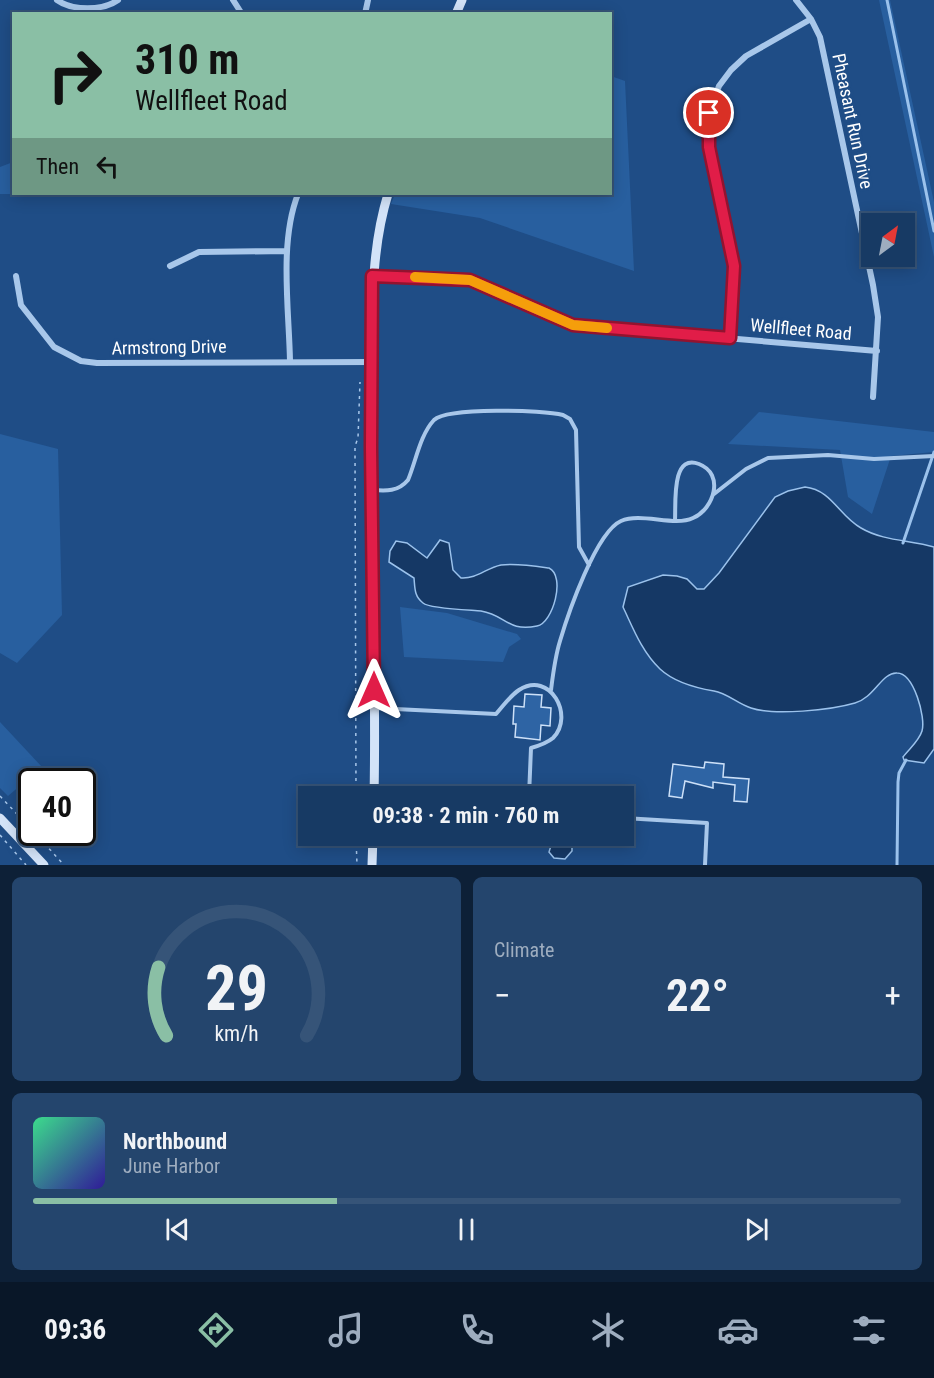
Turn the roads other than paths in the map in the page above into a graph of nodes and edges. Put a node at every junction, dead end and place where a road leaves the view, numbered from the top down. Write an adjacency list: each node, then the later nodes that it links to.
1 (57, 0): 4 (street)
2 (118, 0): 4 (street)
3 (796, 0): 5 (street, Pheasant Run Drive)
4 (82, 11)
5 (811, 19): 12 (street); 13 (street, Pheasant Run Drive)
6 (298, 195): 8 (street)
7 (388, 195): 11 (street)
8 (287, 251): 9 (street); 14 (street)
9 (170, 266)
10 (16, 276): 14 (street, Armstrong Drive)
11 (372, 276): 12 (street, Wellfleet Road); 15 (street)
12 (730, 338): 13 (street, Wellfleet Road)
13 (877, 351): 16 (street, Pheasant Run Drive)
14 (290, 361): 15 (street, Armstrong Drive)
15 (372, 362): 18 (street)
16 (873, 397)
17 (934, 456): 19 (lane)
18 (371, 490): 21 (lane); 23 (street)
19 (714, 494): 20 (lane); 20 (lane)
20 (675, 520): 21 (lane)
21 (589, 565): 22 (lane)
22 (551, 690): 23 (lane); 25 (lane)
23 (374, 708): 24 (street)
24 (374, 786)
25 (529, 786)
26 (0, 818): 29 (street)
27 (634, 819): 31 (lane)
28 (373, 846): 30 (street)
29 (44, 865)
30 (372, 865)
31 (705, 865)

